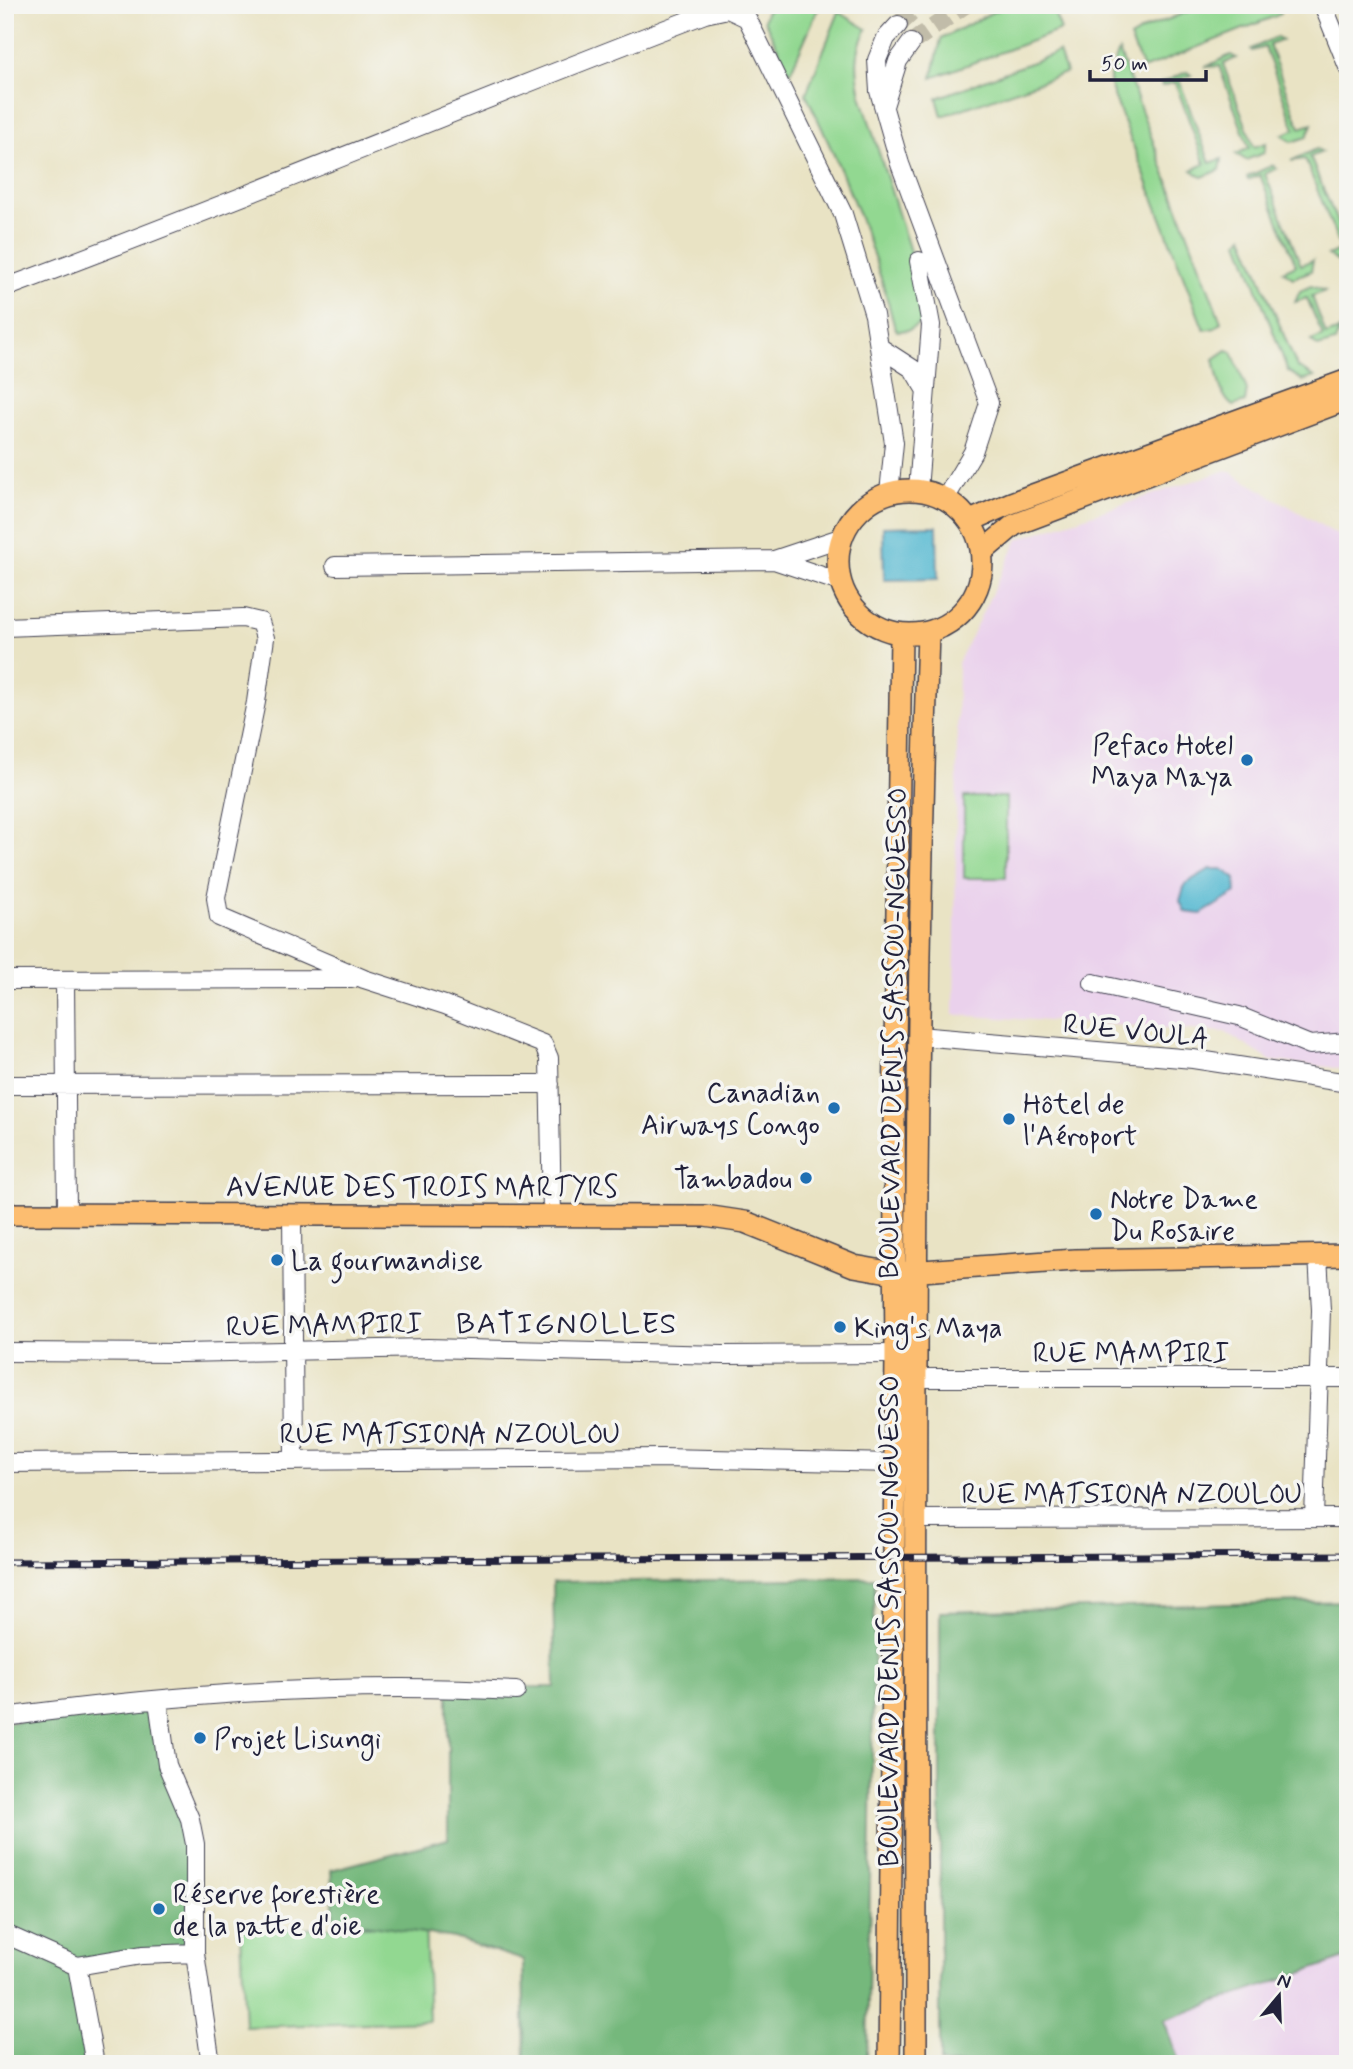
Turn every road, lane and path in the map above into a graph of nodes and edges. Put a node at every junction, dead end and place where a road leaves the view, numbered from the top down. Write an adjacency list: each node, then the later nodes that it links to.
1 (1323, 5): 4 (street)
2 (898, 25): 5 (street)
3 (911, 43): 5 (street)
4 (1348, 67)
5 (883, 109): 14 (street)
6 (919, 261): 10 (street)
7 (5, 288): 8 (street)
8 (879, 347): 10 (street); 13 (street)
9 (1348, 380): 15 (main road)
10 (925, 389): 12 (street)
11 (1348, 399): 17 (main road)
12 (918, 490): 13 (main road); 14 (main road)
13 (890, 493): 16 (main road)
14 (944, 499): 15 (main road)
15 (970, 521): 17 (main road)
16 (843, 537): 18 (street); 20 (main road)
17 (982, 552): 22 (main road)
18 (774, 560): 19 (street); 20 (street)
19 (335, 566)
20 (840, 582): 23 (main road)
21 (5, 627): 24 (street)
22 (929, 633): 23 (main road); 28 (main road, BOULEVARD DENIS SASSOU-NGUESSO)
23 (901, 634): 42 (main road, BOULEVARD DENIS SASSOU-NGUESSO)
24 (364, 979): 26 (street); 31 (street)
25 (5, 980): 26 (street)
26 (65, 981): 33 (street)
27 (1093, 983): 29 (street)
28 (918, 1036): 30 (street, RUE VOULA); 43 (main road, BOULEVARD DENIS SASSOU-NGUESSO)
29 (1348, 1042)
30 (1348, 1083)
31 (550, 1084): 33 (street); 37 (street)
32 (5, 1085): 33 (street)
33 (65, 1086): 34 (street)
34 (67, 1213): 35 (main road, AVENUE DES TROIS MARTYRS); 36 (main road, AVENUE DES TROIS MARTYRS)
35 (5, 1214)
36 (292, 1214): 37 (main road, AVENUE DES TROIS MARTYRS); 46 (street)
37 (552, 1214): 40 (main road, AVENUE DES TROIS MARTYRS)
38 (1318, 1255): 39 (main road, AVENUE DES TROIS MARTYRS); 43 (main road, AVENUE DES TROIS MARTYRS); 49 (street)
39 (1348, 1255)
40 (832, 1257): 41 (main road, AVENUE DES TROIS MARTYRS); 42 (main road, AVENUE DES TROIS MARTYRS)
41 (854, 1266): 42 (main road, AVENUE DES TROIS MARTYRS); 44 (main road)
42 (894, 1267): 43 (main road, AVENUE DES TROIS MARTYRS); 44 (main road, BOULEVARD DENIS SASSOU-NGUESSO)
43 (916, 1267): 48 (main road, BOULEVARD DENIS SASSOU-NGUESSO)
44 (895, 1307): 47 (main road, BOULEVARD DENIS SASSOU-NGUESSO)
45 (5, 1352): 46 (street, RUE MAMPIRI)
46 (292, 1352): 47 (street, RUE MAMPIRI); 51 (street)
47 (896, 1354): 53 (main road, BOULEVARD DENIS SASSOU-NGUESSO)
48 (915, 1378): 49 (street, RUE MAMPIRI); 56 (main road, BOULEVARD DENIS SASSOU-NGUESSO)
49 (1318, 1378): 50 (street, RUE MAMPIRI); 54 (street)
50 (1348, 1378)
51 (294, 1461): 52 (street, RUE MATSIONA NZOULOU); 53 (street, RUE MATSIONA NZOULOU)
52 (5, 1463)
53 (894, 1463): 65 (main road, BOULEVARD DENIS SASSOU-NGUESSO)
54 (1314, 1518): 55 (street, RUE MATSIONA NZOULOU); 56 (street, RUE MATSIONA NZOULOU)
55 (1348, 1518)
56 (916, 1519): 66 (main road, BOULEVARD DENIS SASSOU-NGUESSO)
57 (516, 1691): 58 (street)
58 (158, 1701): 59 (street); 61 (street)
59 (5, 1717)
60 (5, 1934): 62 (street)
61 (194, 1953): 62 (street); 64 (street)
62 (77, 1966): 63 (street)
63 (95, 2064)
64 (211, 2064)
65 (889, 2064)
66 (916, 2064)

